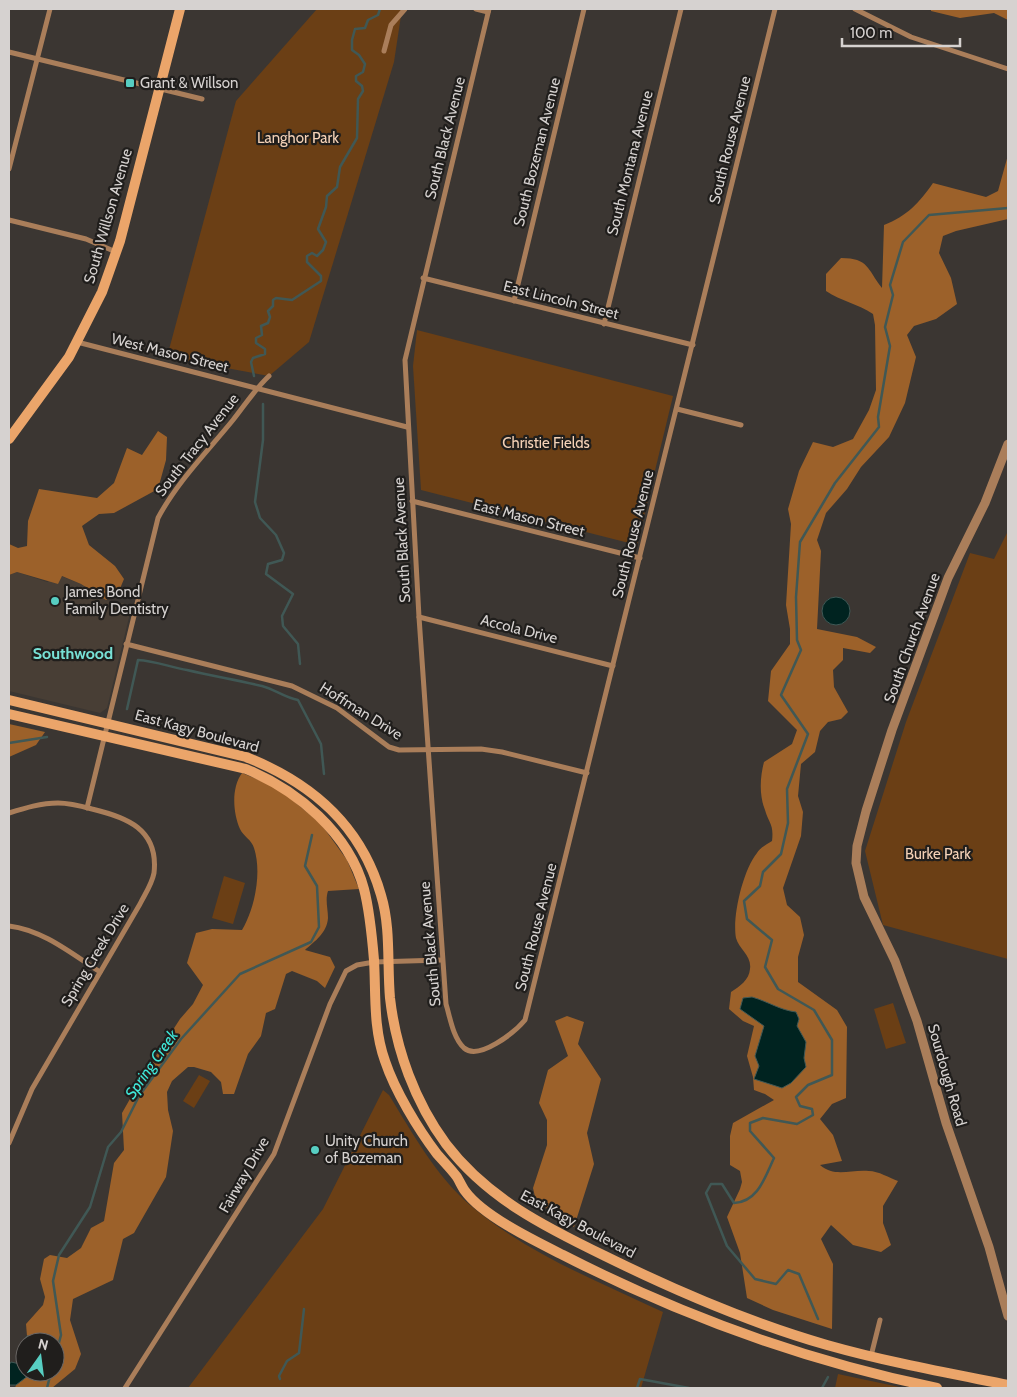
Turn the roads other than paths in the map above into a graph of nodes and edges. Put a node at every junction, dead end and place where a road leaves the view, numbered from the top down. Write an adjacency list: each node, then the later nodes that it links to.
1 (50, 9): 12 (street)
2 (180, 9): 14 (main road, South Willson Avenue)
3 (405, 9): 11 (street)
4 (476, 9): 9 (street)
5 (584, 9): 20 (street, South Bozeman Avenue)
6 (681, 9): 21 (street, South Montana Avenue)
7 (775, 9): 23 (street, South Rouse Avenue)
8 (855, 9): 13 (street)
9 (488, 10): 19 (street, South Black Avenue)
10 (9, 52): 12 (street)
11 (384, 52)
12 (37, 60): 14 (street); 16 (street)
13 (1008, 69)
14 (159, 90): 15 (street); 18 (main road, South Willson Avenue)
15 (202, 99)
16 (9, 169)
17 (9, 220): 18 (street)
18 (116, 252): 22 (main road, South Willson Avenue)
19 (423, 278): 20 (street, East Lincoln Street); 28 (street, South Black Avenue)
20 (514, 301): 21 (street, East Lincoln Street)
21 (604, 324): 23 (street, East Lincoln Street)
22 (77, 342): 25 (street, West Mason Street); 29 (main road, South Willson Avenue)
23 (693, 346): 26 (street, South Rouse Avenue)
24 (269, 376): 25 (street, South Tracy Avenue)
25 (256, 388): 28 (street); 34 (street, South Tracy Avenue)
26 (677, 409): 27 (street); 32 (street, South Rouse Avenue)
27 (741, 425)
28 (407, 427): 31 (street, South Black Avenue)
29 (9, 440)
30 (1008, 444): 44 (street, South Church Avenue)
31 (412, 501): 32 (street, East Mason Street); 33 (street, South Black Avenue)
32 (640, 558): 35 (street, South Rouse Avenue)
33 (419, 617): 35 (street, Accola Drive); 40 (street, South Black Avenue)
34 (126, 644): 38 (street, South Tracy Avenue); 40 (street, Hoffman Drive)
35 (613, 666): 41 (street, South Rouse Avenue)
36 (9, 700): 38 (main road, East Kagy Boulevard)
37 (9, 714): 39 (main road, East Kagy Boulevard)
38 (107, 723): 39 (street, South Tracy Avenue); 48 (main road, East Kagy Boulevard)
39 (104, 736): 42 (street, South Tracy Avenue); 47 (main road, East Kagy Boulevard)
40 (429, 750): 41 (street, Hoffman Drive); 46 (street, South Black Avenue)
41 (587, 773): 50 (street, South Rouse Avenue)
42 (87, 808): 43 (street); 49 (street, Spring Creek Drive)
43 (9, 813)
44 (857, 846): 52 (street, Sourdough Road)
45 (9, 926): 49 (street)
46 (442, 960): 48 (street, Fairway Drive); 50 (street, South Black Avenue)
47 (374, 962): 48 (street, Fairway Drive); 56 (street, Fairway Drive); 57 (main road, East Kagy Boulevard)
48 (389, 963): 54 (main road, East Kagy Boulevard)
49 (100, 972): 51 (street, Spring Creek Drive)
50 (490, 1047)
51 (9, 1143)
52 (1008, 1316)
53 (880, 1320): 54 (street)
54 (871, 1356): 55 (main road, East Kagy Boulevard)
55 (1008, 1385)
56 (125, 1388)
57 (937, 1388)

